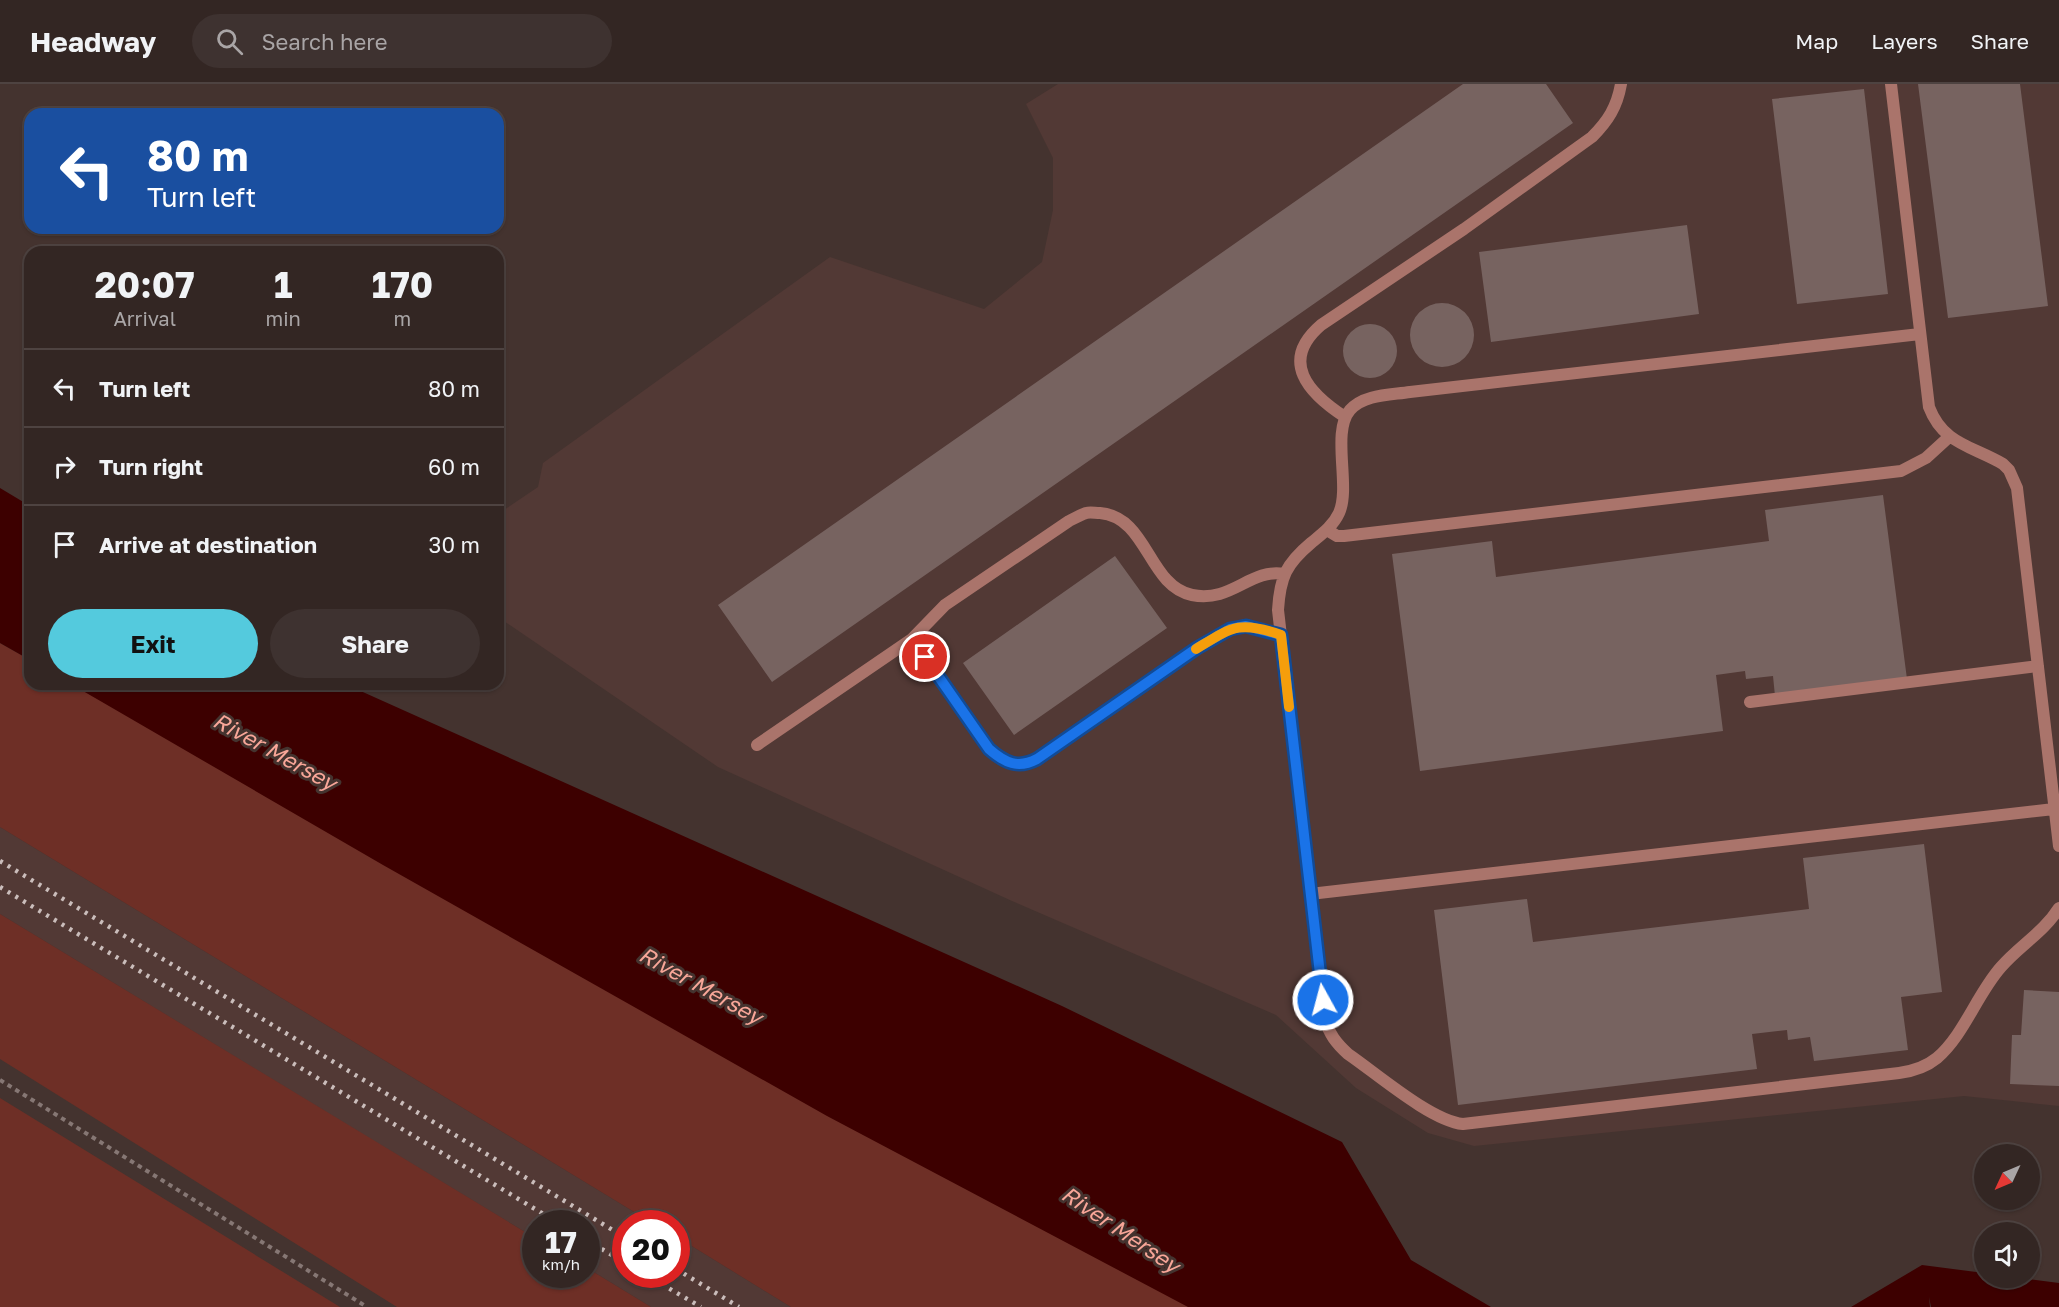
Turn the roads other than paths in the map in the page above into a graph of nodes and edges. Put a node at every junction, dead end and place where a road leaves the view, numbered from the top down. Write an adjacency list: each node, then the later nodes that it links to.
1 (1621, 84): 4 (lane)
2 (1891, 84): 3 (lane)
3 (1920, 334): 4 (lane); 5 (lane)
4 (1344, 417): 6 (lane)
5 (1949, 437): 6 (lane); 10 (lane)
6 (1327, 530): 7 (lane)
7 (1284, 574): 8 (lane); 9 (lane)
8 (1281, 635): 9 (lane); 15 (lane)
9 (912, 639): 12 (lane)
10 (2038, 666): 11 (lane); 13 (lane)
11 (1750, 702)
12 (757, 745)
13 (2054, 809): 14 (lane); 15 (lane)
14 (2059, 846)
15 (1310, 894): 16 (lane)
16 (2059, 908)

